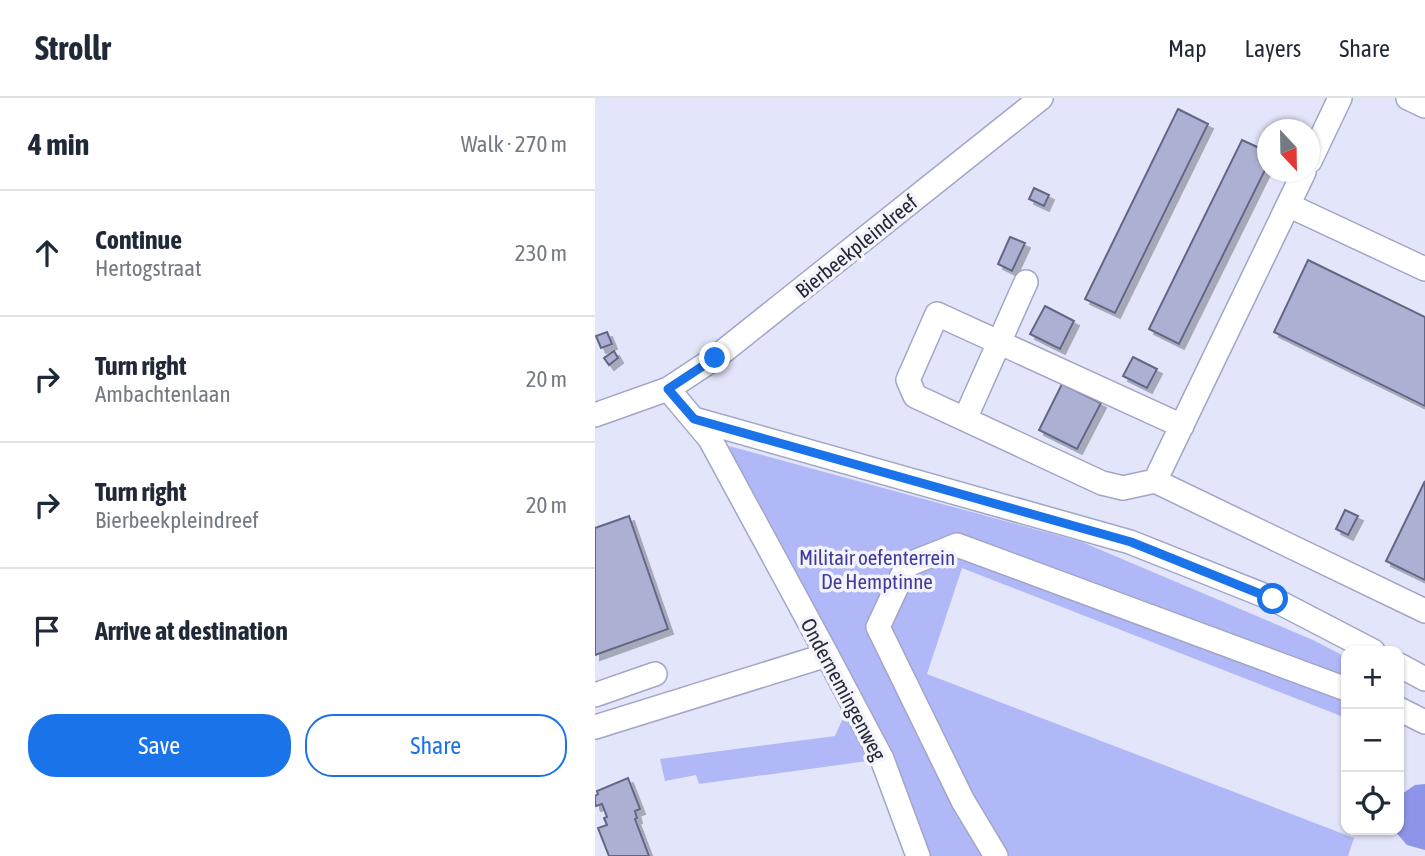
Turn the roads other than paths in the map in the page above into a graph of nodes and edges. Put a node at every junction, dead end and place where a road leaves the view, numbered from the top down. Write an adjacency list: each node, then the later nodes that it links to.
1 (1041, 98): 11 (street, Bierbeekpleindreef)
2 (1340, 98): 5 (street)
3 (1408, 98): 4 (street)
4 (1425, 106)
5 (1320, 140)
6 (1299, 182): 7 (street)
7 (1288, 205): 8 (street); 15 (street)
8 (1425, 269)
9 (1026, 282): 10 (street)
10 (1000, 343): 14 (street); 14 (street); 15 (street)
11 (668, 389): 12 (street, Bierbeekpleindreef); 13 (street, Ondernemingenweg)
12 (595, 415)
13 (694, 419): 18 (street); 19 (street, Ondernemingenweg)
14 (965, 419): 16 (street)
15 (1182, 426): 16 (street)
16 (1155, 481): 17 (street)
17 (1425, 611)
18 (1363, 646)
19 (827, 655): 27 (street); 28 (street, Ondernemingenweg)
20 (1404, 668): 22 (street)
21 (655, 674): 24 (street)
22 (1425, 679)
23 (1341, 687): 29 (street)
24 (595, 695)
25 (1404, 712): 26 (street)
26 (1425, 722)
27 (595, 727)
28 (918, 856)
29 (996, 856)

